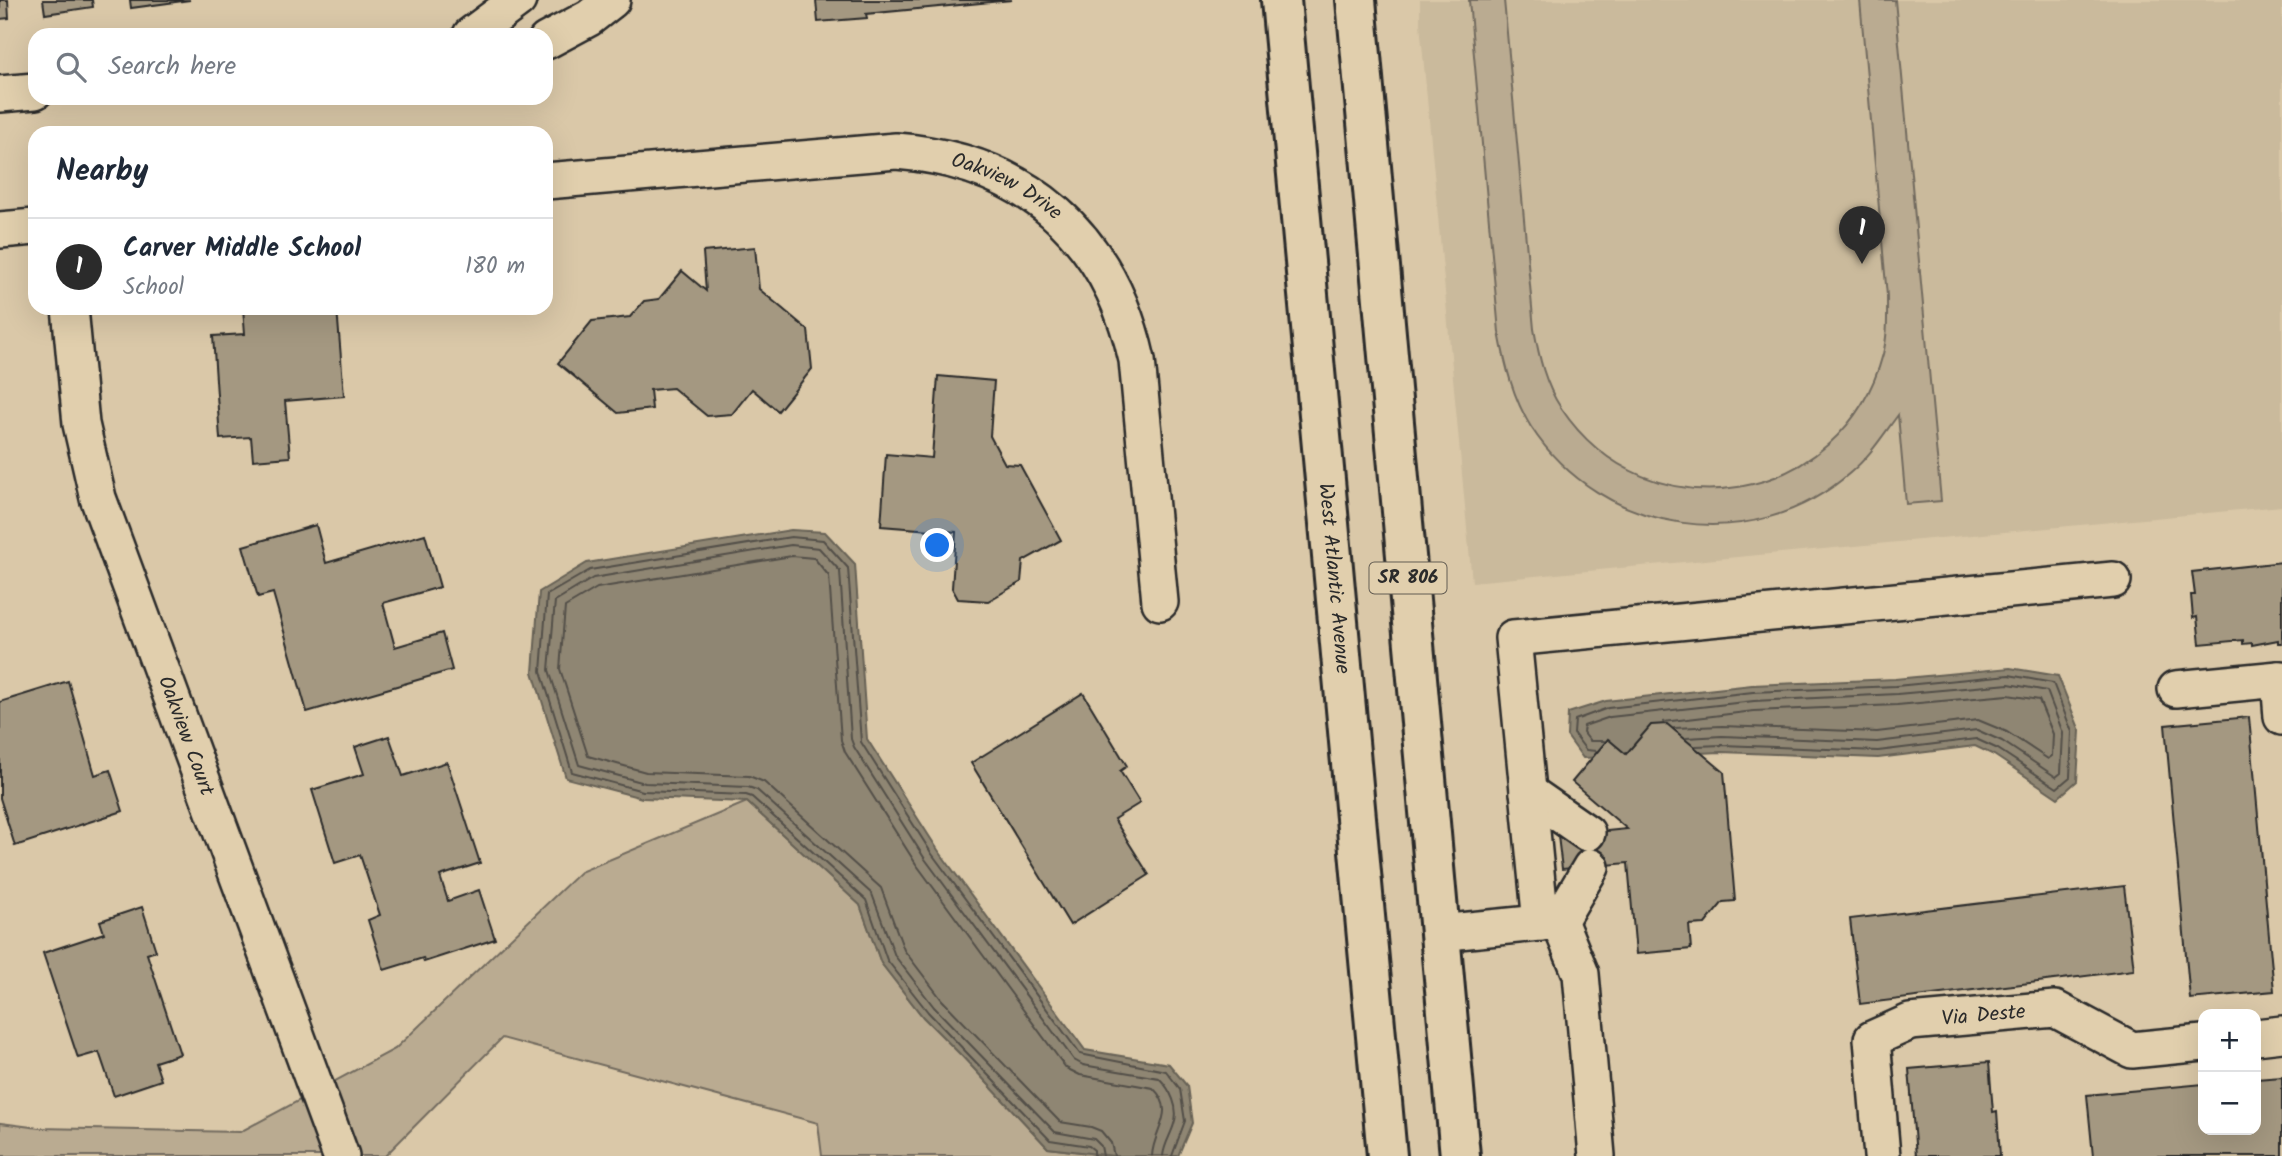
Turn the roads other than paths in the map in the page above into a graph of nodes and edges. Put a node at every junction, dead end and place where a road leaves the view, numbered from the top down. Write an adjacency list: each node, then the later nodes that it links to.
1 (518, 0): 5 (street)
2 (612, 0): 6 (street)
3 (1281, 0): 25 (main road, West Atlantic Avenue)
4 (1356, 0): 20 (main road, SR 806)
5 (480, 28)
6 (553, 37)
7 (28, 92): 8 (street)
8 (0, 94)
9 (553, 180): 14 (street, Oakview Drive)
10 (28, 228): 11 (street)
11 (0, 230)
12 (71, 315): 24 (street, Oakview Court)
13 (2113, 580): 18 (street)
14 (1160, 602)
15 (2280, 679): 16 (street); 17 (street)
16 (2176, 689)
17 (2282, 717)
18 (1528, 792): 19 (street); 19 (street)
19 (1550, 922): 20 (street); 27 (street)
20 (1439, 933): 26 (main road, SR 806)
21 (2282, 1034): 22 (street)
22 (2261, 1036)
23 (2198, 1043): 28 (street, Via Deste)
24 (341, 1156)
25 (1387, 1156)
26 (1460, 1156)
27 (1597, 1156)
28 (1882, 1156)

